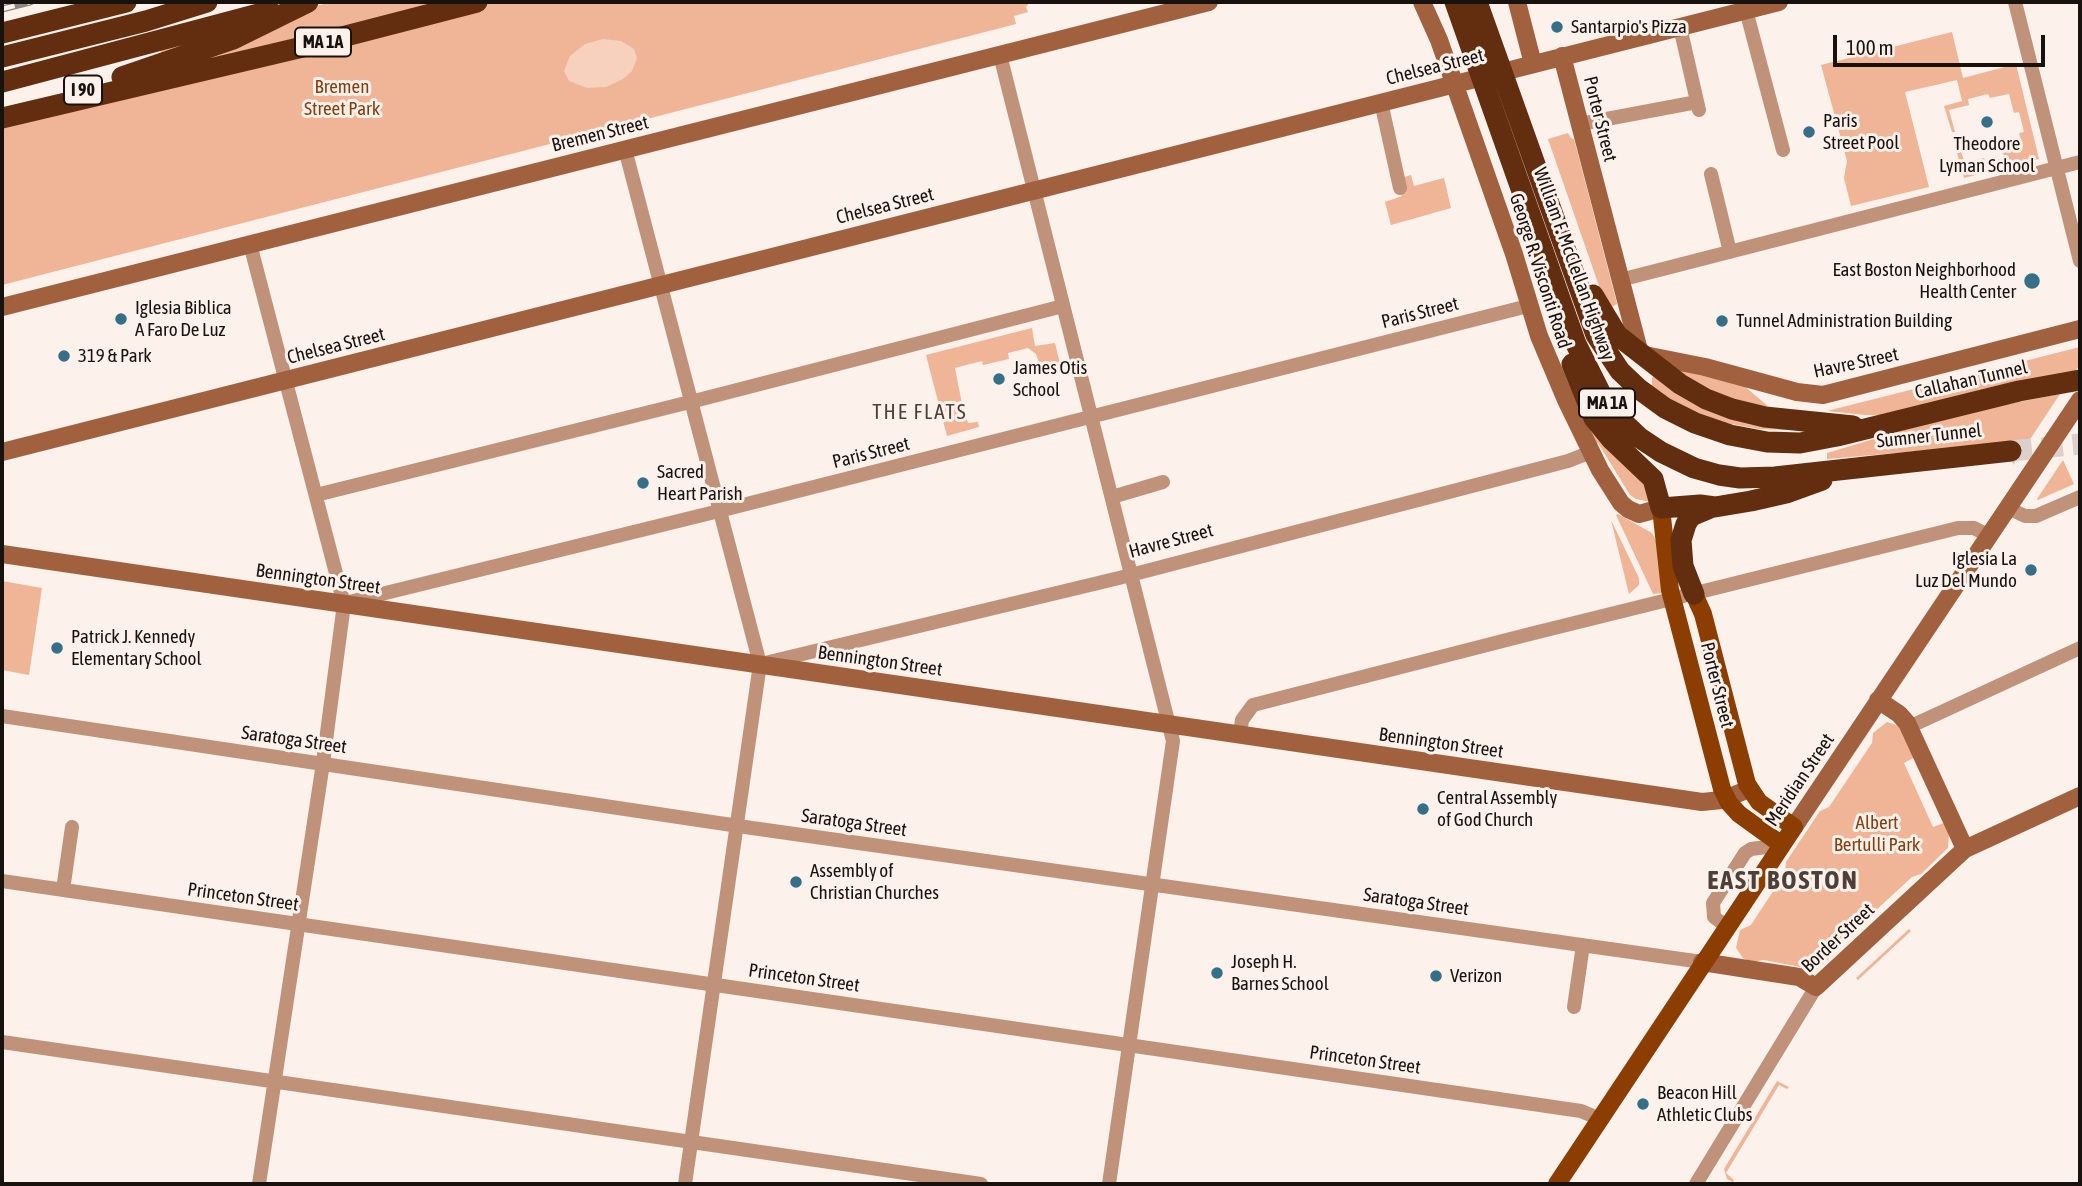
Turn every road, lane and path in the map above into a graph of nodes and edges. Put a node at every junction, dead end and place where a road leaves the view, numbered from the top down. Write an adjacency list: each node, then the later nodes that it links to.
1 (126, 2): 17 (highway)
2 (207, 2): 20 (highway)
3 (302, 2): 23 (highway, MA 1A)
4 (308, 2): 22 (highway, I 90)
5 (477, 2): 22 (highway, MA 1A)
6 (1209, 2): 18 (main road, Bremen Street)
7 (1422, 2): 15 (main road, George R. Visconti Road)
8 (1446, 2): 15 (main road)
9 (1455, 2): 28 (highway, William F. McClellan Highway / MA 1A)
10 (1477, 2): 28 (highway, William F. McClellan Highway / MA 1A)
11 (1517, 2): 21 (main road)
12 (1779, 2): 14 (main road, Chelsea Street)
13 (2015, 2): 32 (street)
14 (1746, 10): 16 (main road, Chelsea Street); 30 (street)
15 (1430, 19): 24 (main road, George R. Visconti Road)
16 (1680, 27): 19 (main road, Chelsea Street); 27 (street)
17 (2, 33)
18 (999, 55): 29 (main road, Bremen Street); 35 (street)
19 (1562, 56): 21 (main road, Chelsea Street); 27 (main road, Porter Street)
20 (2, 57)
21 (1533, 64): 24 (main road, Chelsea Street)
22 (166, 72): 26 (highway, I 90)
23 (2, 82)
24 (1454, 84): 25 (main road, Chelsea Street); 44 (main road, George R. Visconti Road)
25 (1381, 102): 34 (street); 35 (main road, Chelsea Street)
26 (2, 117)
27 (1580, 124): 41 (main road, Porter Street)
28 (1519, 148): 36 (highway, William F. McClellan Highway / MA 1A); 39 (highway, William F. McClellan Highway / MA 1A)
29 (625, 149): 37 (main road, Bremen Street); 42 (street)
30 (1783, 150)
31 (2080, 162): 32 (street)
32 (2057, 168): 38 (street); 40 (street)
33 (1711, 174): 38 (street)
34 (1400, 188)
35 (1034, 190): 42 (main road, Chelsea Street); 43 (street)
36 (1540, 242): 57 (highway, William F. McClellan Highway / MA 1A); 64 (highway)
37 (250, 244): 45 (main road, Bremen Street); 48 (street)
38 (1730, 252): 41 (street)
39 (1569, 258): 47 (highway); 53 (highway, William F. McClellan Highway / MA 1A)
40 (2080, 261)
41 (1620, 280): 47 (main road, Porter Street)
42 (661, 285): 48 (main road, Chelsea Street); 51 (street)
43 (1063, 306): 51 (street); 52 (street)
44 (1528, 306): 52 (street, Paris Street); 56 (main road, George R. Visconti Road)
45 (2, 307)
46 (2080, 328): 47 (main road, Havre Street)
47 (1640, 354): 53 (highway)
48 (284, 380): 55 (main road, Chelsea Street); 59 (street)
49 (2080, 380): 53 (highway, Callahan Tunnel / MA 1A)
50 (2080, 400): 63 (main road, Meridian Street)
51 (690, 402): 59 (street); 65 (street)
52 (1091, 416): 60 (street); 65 (street, Paris Street)
53 (1873, 427)
54 (2011, 451): 57 (highway, Sumner Tunnel / MA 1A)
55 (2, 452)
56 (1591, 452): 64 (main road, George R. Visconti Road); 68 (street, Havre Street)
57 (1853, 468): 62 (highway)
58 (1163, 482): 60 (street)
59 (316, 495): 71 (street)
60 (1112, 497): 68 (street)
61 (2080, 497): 63 (street)
62 (1715, 507): 64 (highway); 69 (highway)
63 (2008, 508): 66 (main road, Meridian Street)
64 (1661, 509): 70 (main road, Porter Street)
65 (719, 511): 71 (street, Paris Street); 73 (street)
66 (1989, 536): 69 (street); 74 (main road, Meridian Street)
67 (2, 554): 71 (main road, Bennington Street)
68 (1131, 573): 73 (street, Havre Street); 76 (street)
69 (1694, 594): 70 (street); 80 (main road, Porter Street)
70 (1673, 600): 78 (street); 82 (main road, Porter Street)
71 (344, 604): 73 (main road, Bennington Street); 79 (street)
72 (2080, 648): 77 (street)
73 (760, 664): 76 (main road, Bennington Street); 83 (street)
74 (1878, 700): 77 (main road); 85 (main road, Meridian Street)
75 (2, 716): 79 (street, Saratoga Street)
76 (1170, 724): 78 (main road, Bennington Street); 89 (street)
77 (1909, 727): 87 (main road)
78 (1240, 734): 82 (main road, Bennington Street)
79 (323, 763): 83 (street, Saratoga Street); 91 (street)
80 (1749, 789): 82 (main road, Bennington Street); 85 (main road)
81 (2080, 796): 87 (main road, Border Street)
82 (1727, 799): 86 (main road, Porter Street)
83 (737, 826): 89 (street, Saratoga Street); 95 (street)
84 (72, 827): 90 (street)
85 (1794, 827): 86 (main road, Meridian Street)
86 (1782, 845): 92 (main road, Meridian Street); 92 (street)
87 (1965, 849): 96 (main road, Border Street)
88 (2, 881): 90 (street, Princeton Street)
89 (1152, 884): 93 (street, Saratoga Street); 99 (street)
90 (63, 890): 91 (street, Princeton Street)
91 (299, 925): 95 (street, Princeton Street); 100 (street)
92 (1726, 926): 94 (main road, Meridian Street)
93 (1583, 946): 94 (street, Saratoga Street); 97 (street)
94 (1702, 962): 96 (main road); 101 (main road, Meridian Street)
95 (714, 985): 99 (street, Princeton Street); 102 (street)
96 (1816, 987): 108 (street, Border Street)
97 (1574, 1007)
98 (2, 1042): 100 (street)
99 (1129, 1045): 101 (street, Princeton Street); 106 (street)
100 (275, 1082): 102 (street); 103 (street)
101 (1600, 1119): 107 (main road, Meridian Street)
102 (691, 1142): 104 (street); 105 (street)
103 (259, 1184)
104 (685, 1184)
105 (981, 1184)
106 (1109, 1184)
107 (1556, 1184)
108 (1696, 1184)

